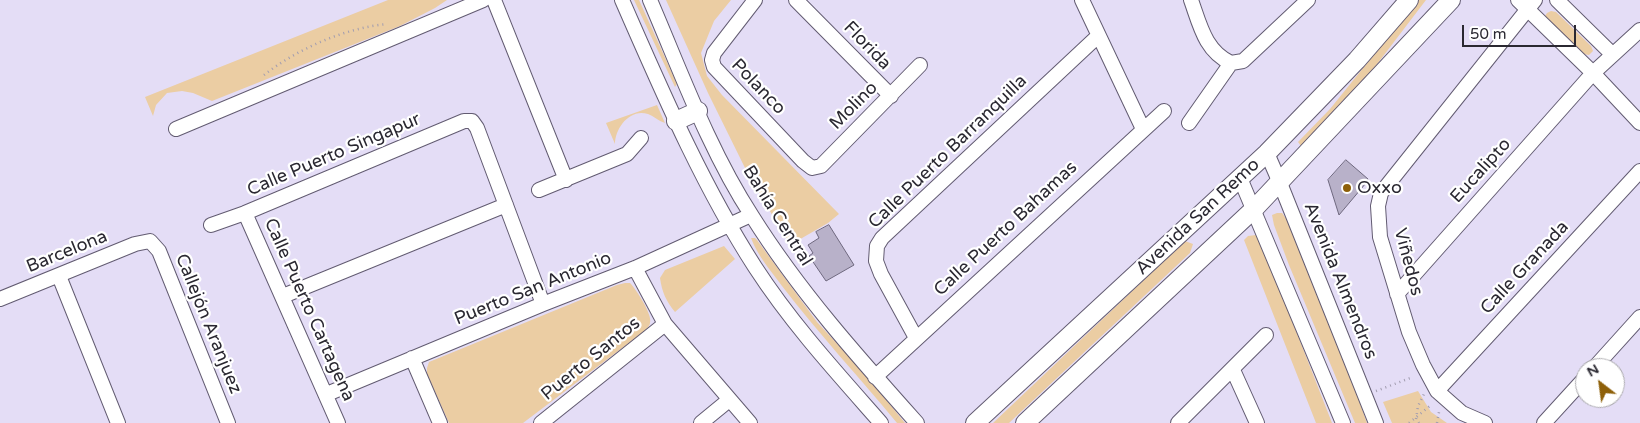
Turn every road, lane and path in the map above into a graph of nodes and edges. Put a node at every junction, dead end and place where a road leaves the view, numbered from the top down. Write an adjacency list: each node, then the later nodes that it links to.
1 (482, 0): 28 (street)
2 (494, 0): 35 (street)
3 (622, 0): 25 (street)
4 (650, 0): 23 (street, Bahía Central)
5 (755, 0): 32 (street, Polanco)
6 (796, 0): 22 (street, Florida)
7 (1082, 0): 16 (street)
8 (1191, 0): 18 (street)
9 (1409, 0): 31 (street, Avenida San Remo)
10 (1451, 0): 36 (street, Avenida San Remo)
11 (1557, 0): 17 (street)
12 (1305, 2): 18 (street)
13 (1526, 3): 20 (street); 47 (street, Viñedos)
14 (392, 23): 21 (path)
15 (1640, 30): 17 (street, Eucalipto)
16 (1098, 36): 29 (street); 54 (street, Calle Puerto Barranquilla)
17 (1612, 54): 20 (street, Eucalipto)
18 (1231, 64): 27 (street)
19 (920, 65): 22 (street, Molino)
20 (1594, 73): 26 (street); 47 (street, Eucalipto)
21 (262, 77)
22 (891, 96): 32 (street, Molino)
23 (698, 111): 25 (street); 41 (street, Bahía Central)
24 (1164, 111): 29 (street, Calle Puerto Bahamas)
25 (676, 121): 42 (street)
26 (1640, 122)
27 (1190, 123)
28 (176, 129)
29 (1143, 129): 54 (street, Calle Puerto Bahamas)
30 (641, 138): 35 (street)
31 (1267, 153): 34 (street, Avenida San Remo); 36 (street, Avenida Almendros)
32 (812, 168)
33 (1640, 171): 59 (street, Calle Granada)
34 (1240, 178): 39 (street); 74 (street, Avenida San Remo)
35 (566, 180): 37 (street)
36 (1280, 183): 39 (street, Avenida San Remo); 62 (street, Avenida Almendros)
37 (539, 190)
38 (506, 205): 40 (street, Calle Puerto Singapur); 48 (street); 50 (street)
39 (1254, 209): 75 (street, Avenida San Remo); 78 (street)
40 (245, 213): 43 (street, Calle Puerto Singapur); 48 (street, Calle Puerto Cartagena)
41 (751, 214): 42 (street, Puerto San Antonio); 58 (street, Bahía Central)
42 (728, 224): 45 (street, Puerto San Antonio); 72 (street)
43 (211, 225)
44 (150, 242): 46 (street, Barcelona); 66 (street, Callejón Aranjuez)
45 (636, 268): 50 (street, Puerto San Antonio); 52 (street)
46 (59, 276): 49 (street, Barcelona); 65 (street)
47 (1397, 294): 59 (street, Viñedos)
48 (283, 296): 61 (street, Calle Puerto Cartagena)
49 (0, 299)
50 (543, 304): 55 (street, Puerto San Antonio)
51 (1640, 317): 56 (street)
52 (665, 324): 63 (street); 69 (street, Puerto Santos)
53 (1266, 335): 57 (street)
54 (916, 338): 58 (street, Calle Puerto Bahamas)
55 (412, 358): 61 (street, Puerto San Antonio); 68 (street)
56 (1603, 358)
57 (1234, 370): 76 (street); 77 (street)
58 (875, 377): 73 (street, Bahía Central)
59 (1434, 385): 62 (path); 64 (path); 64 (path); 82 (street, Viñedos)
60 (1575, 389): 83 (street)
61 (327, 394): 67 (street, Calle Puerto Cartagena)
62 (1365, 395): 79 (street, Avenida Almendros)
63 (729, 400): 70 (street); 71 (street)
64 (1416, 418): 80 (path); 81 (path)
65 (118, 423)
66 (228, 423)
67 (338, 423)
68 (440, 423)
69 (541, 423)
70 (701, 423)
71 (750, 423)
72 (881, 423)
73 (917, 423)
74 (975, 423)
75 (1025, 423)
76 (1178, 423)
77 (1257, 423)
78 (1343, 423)
79 (1376, 423)
80 (1409, 423)
81 (1419, 423)
82 (1485, 423)
83 (1544, 423)

